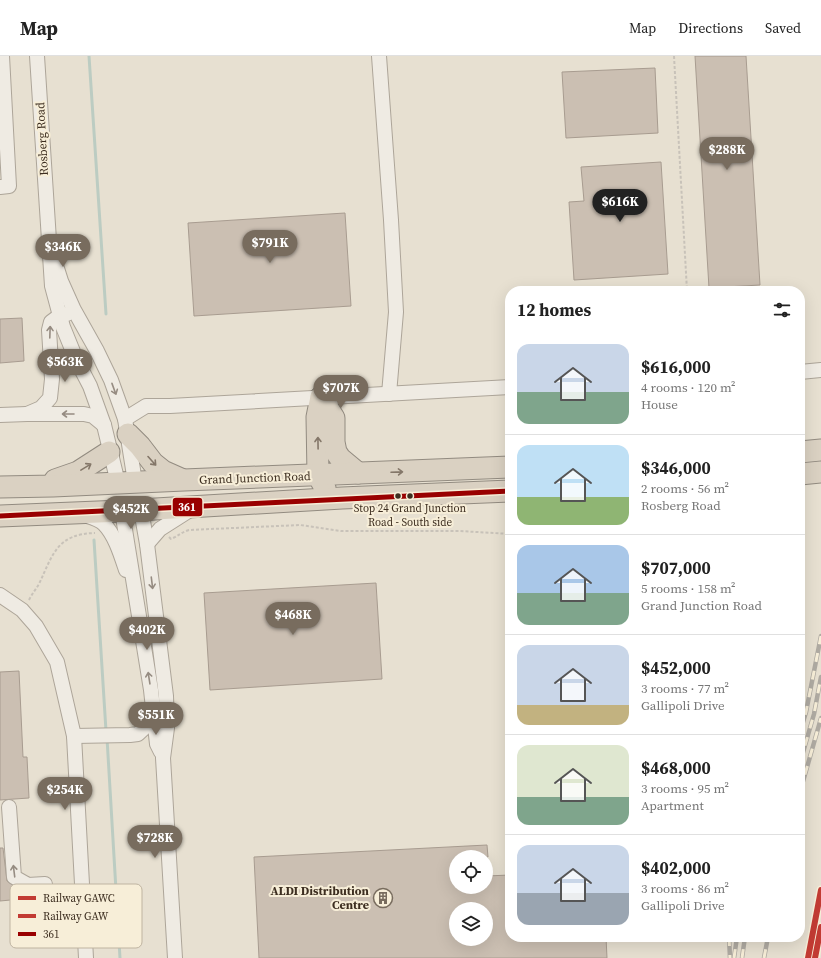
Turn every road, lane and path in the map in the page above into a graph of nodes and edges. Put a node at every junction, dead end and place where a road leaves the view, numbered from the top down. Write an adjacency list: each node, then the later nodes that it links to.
1 (2, 56): 5 (street)
2 (37, 56): 6 (street, Rosberg Road)
3 (379, 56): 13 (street)
4 (674, 56): 7 (path)
5 (0, 187)
6 (47, 223): 8 (street, Rosberg Road); 9 (street, Rosberg Road)
7 (687, 286)
8 (59, 316): 9 (street); 15 (street, one-way to 8); 17 (street, Rosberg Road)
9 (78, 317): 18 (street, Rosberg Road, one-way to 18)
10 (821, 370): 11 (street)
11 (805, 372)
12 (505, 387): 13 (street)
13 (389, 394): 14 (street)
14 (321, 398): 18 (street); 24 (highway); 26 (highway, one-way to 14)
15 (27, 414): 16 (street); 17 (street, one-way to 15)
16 (0, 416)
17 (104, 425): 20 (street, Rosberg Road)
18 (126, 426): 27 (highway, one-way to 27); 28 (street, Rosberg Road)
19 (821, 450): 21 (highway)
20 (110, 452): 28 (street, Rosberg Road); 30 (highway, one-way to 20)
21 (805, 452)
22 (505, 467): 24 (highway, Grand Junction Road, one-way to 22)
23 (821, 472): 25 (highway)
24 (358, 473): 26 (highway, Grand Junction Road)
25 (805, 474)
26 (318, 476): 27 (highway, Grand Junction Road); 32 (highway)
27 (184, 480): 28 (highway, Grand Junction Road)
28 (126, 483): 30 (highway, Grand Junction Road); 34 (highway)
29 (0, 487): 30 (highway, Grand Junction Road)
30 (37, 487)
31 (505, 491): 32 (highway, Grand Junction Road)
32 (342, 498): 33 (highway, Grand Junction Road)
33 (193, 508): 34 (highway, Grand Junction Road); 39 (street)
34 (131, 511): 35 (highway, Grand Junction Road); 39 (street); 41 (street)
35 (78, 513): 36 (highway, Grand Junction Road); 41 (street)
36 (0, 516)
37 (300, 525): 38 (path)
38 (505, 534)
39 (147, 544): 44 (street, one-way to 44)
40 (0, 594): 43 (street)
41 (137, 598): 42 (street, one-way to 41)
42 (155, 718): 43 (street); 44 (street)
43 (74, 736): 47 (street)
44 (163, 758): 50 (street)
45 (9, 807): 46 (street, one-way to 45)
46 (26, 884)
47 (82, 884)
48 (85, 948): 49 (street)
49 (86, 958)
50 (174, 958)

